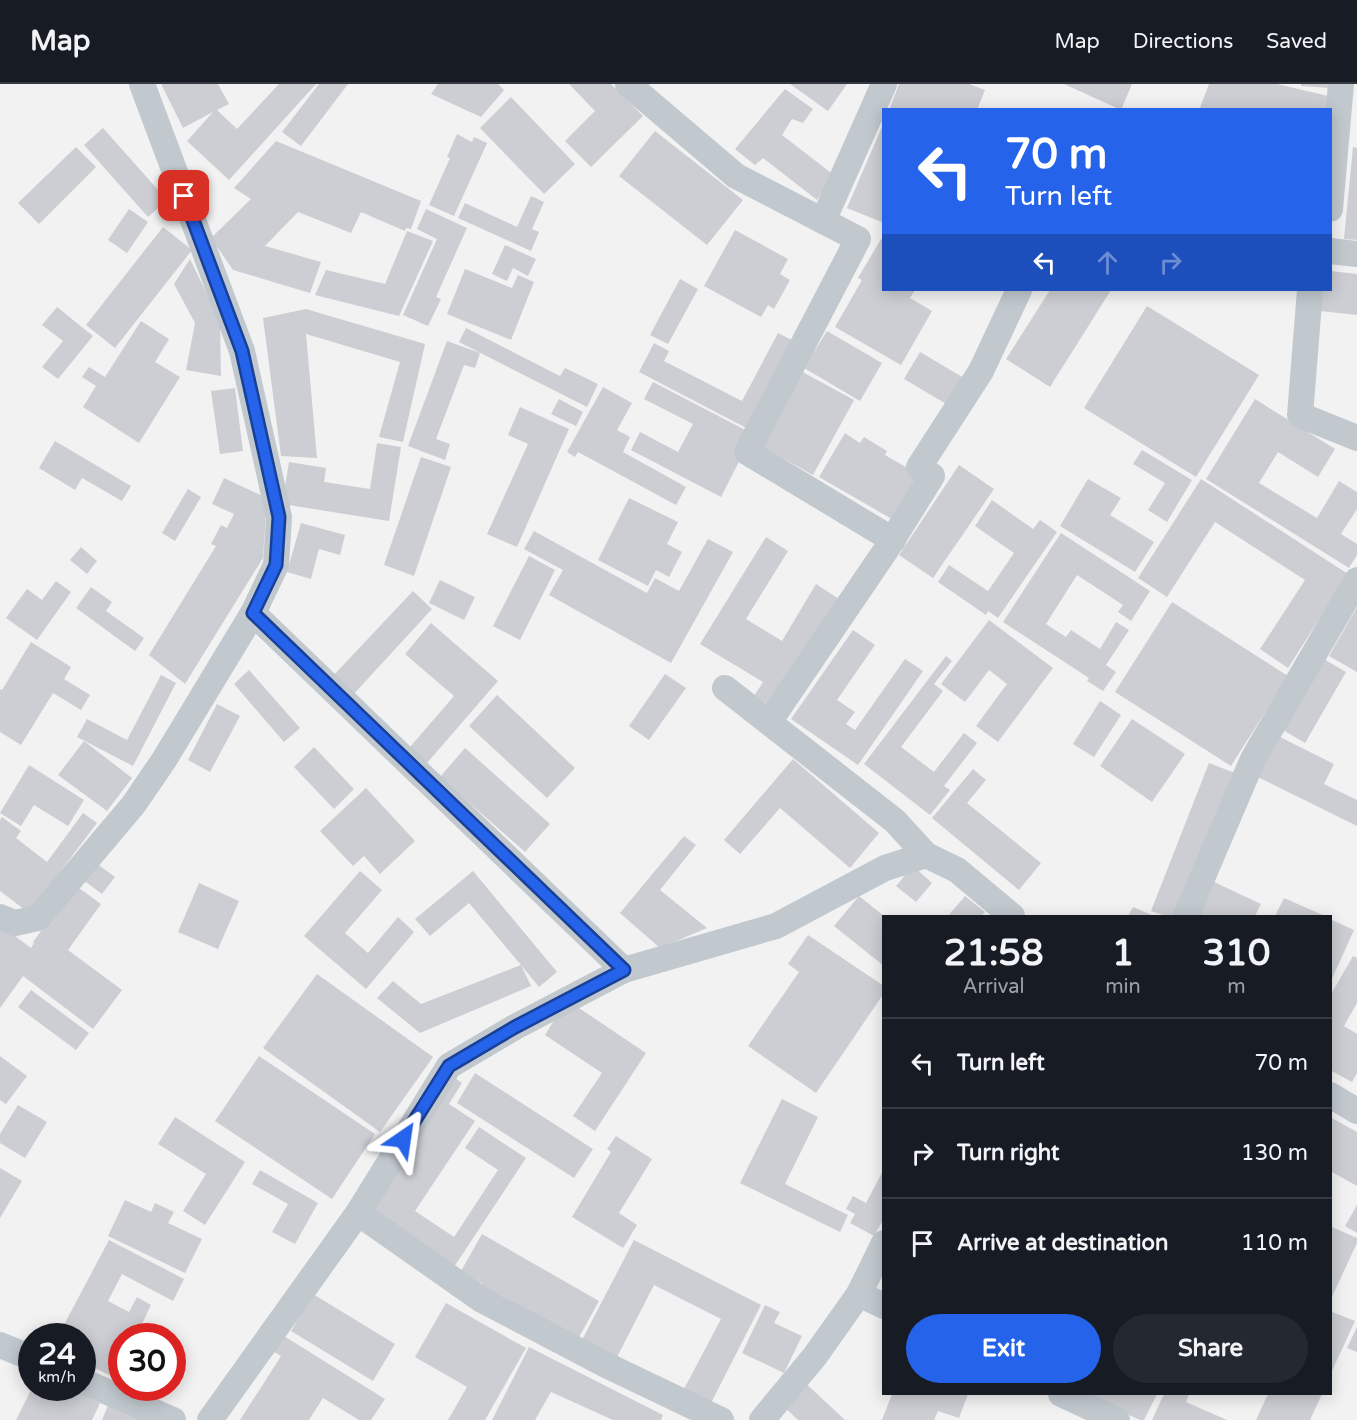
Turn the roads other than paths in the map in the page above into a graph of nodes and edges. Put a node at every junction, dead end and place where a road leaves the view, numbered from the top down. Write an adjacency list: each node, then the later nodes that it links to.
1 (142, 84): 14 (street)
2 (628, 84): 6 (street)
3 (884, 84): 6 (street)
4 (1341, 84): 5 (street)
5 (1332, 186)
6 (823, 221): 12 (street)
7 (1332, 251): 8 (street)
8 (1357, 254)
9 (1019, 291): 12 (street)
10 (1310, 291): 11 (street)
11 (1357, 438)
12 (893, 540): 16 (street)
13 (1357, 580): 19 (street)
14 (253, 613): 20 (street); 21 (street)
15 (725, 688): 16 (street)
16 (769, 723): 17 (street)
17 (926, 855): 18 (street); 21 (street)
18 (1011, 915)
19 (1186, 915)
20 (0, 917)
21 (624, 970): 24 (street)
22 (1332, 1096): 23 (street)
23 (1357, 1111)
24 (358, 1213): 33 (street); 34 (street)
25 (882, 1247): 26 (street)
26 (859, 1294): 27 (street); 35 (street)
27 (882, 1305)
28 (0, 1345): 29 (street)
29 (18, 1352)
30 (96, 1387): 32 (street)
31 (1063, 1395): 36 (street)
32 (173, 1420)
33 (210, 1420)
34 (721, 1420)
35 (762, 1420)
36 (1117, 1420)

